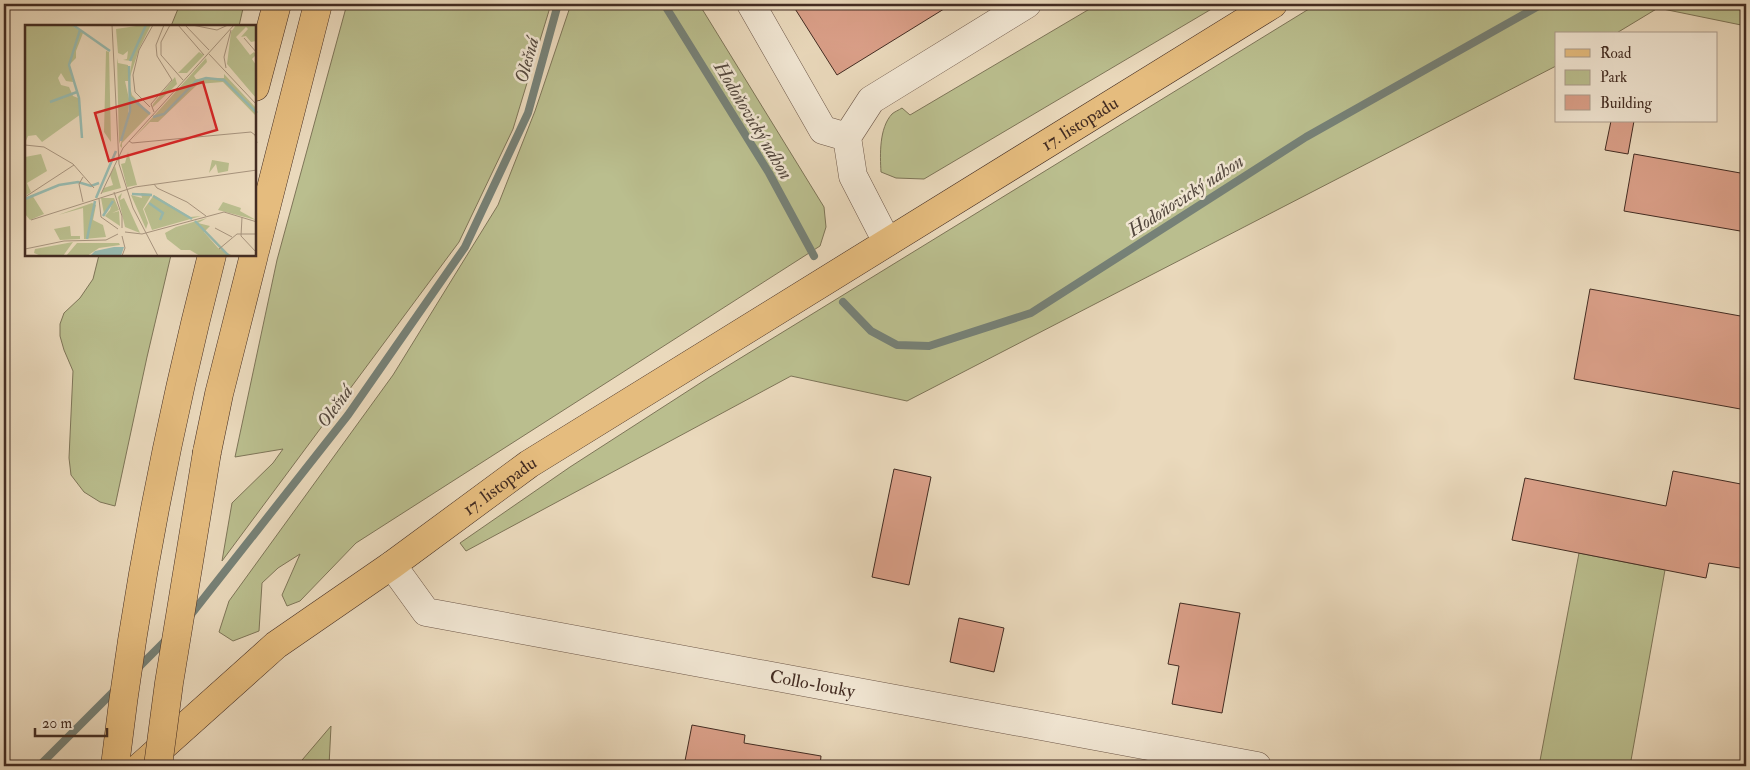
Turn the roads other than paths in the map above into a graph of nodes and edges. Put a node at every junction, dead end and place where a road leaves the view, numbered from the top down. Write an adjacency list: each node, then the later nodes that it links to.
1 (277, 4): 6 (main road)
2 (318, 4): 9 (main road)
3 (751, 4): 7 (street)
4 (1027, 4): 7 (street)
5 (1273, 4): 8 (main road, 17. listopadu)
6 (256, 83)
7 (848, 138): 8 (street)
8 (887, 242): 12 (main road, 17. listopadu)
9 (256, 246)
10 (212, 256): 13 (main road)
11 (254, 256): 15 (main road, bridge)
12 (392, 565): 14 (main road, 17. listopadu); 16 (street, Collo-louky)
13 (115, 766)
14 (141, 766)
15 (158, 766)
16 (1257, 766)

